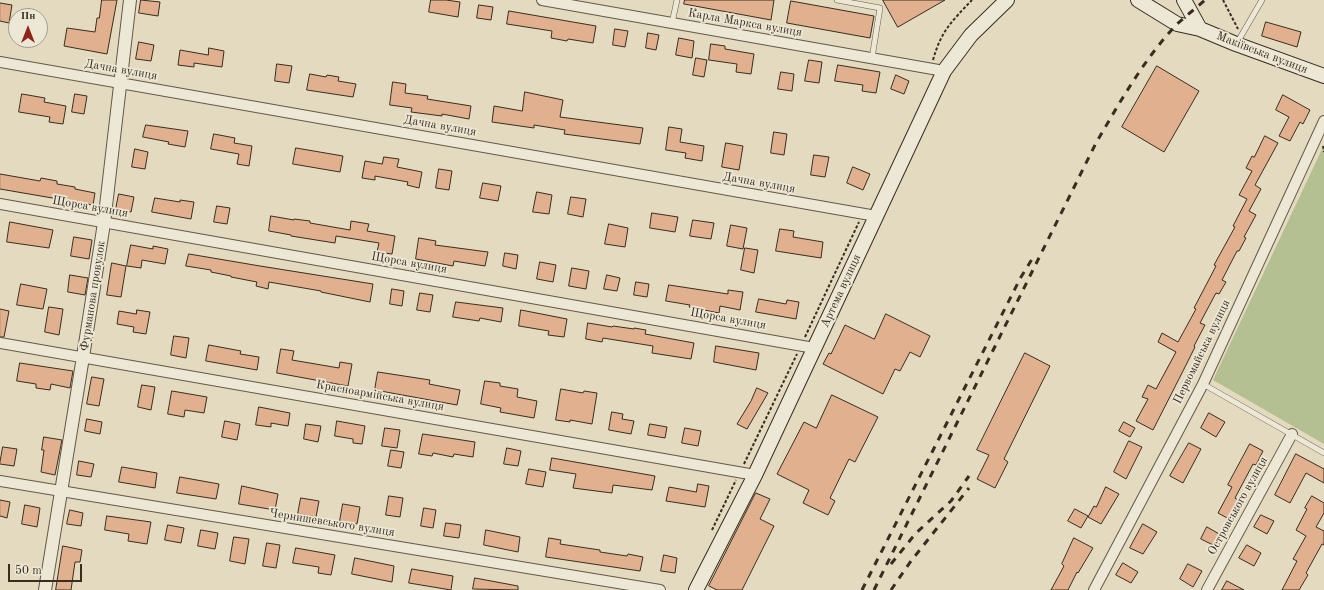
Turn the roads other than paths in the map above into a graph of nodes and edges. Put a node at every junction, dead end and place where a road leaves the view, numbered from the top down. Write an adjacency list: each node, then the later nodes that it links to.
1 (130, 0): 16 (street, Фурманова провулок)
2 (542, 0): 9 (street, Карла Маркса вулиця)
3 (677, 0): 9 (lane)
4 (837, 0): 12 (lane)
5 (1138, 0): 10 (main road, Макіївська вулиця)
6 (1184, 0): 10 (main road)
7 (1262, 0): 11 (lane)
8 (1008, 1): 14 (main road, Артема вулиця)
9 (672, 23): 12 (street, Карла Маркса вулиця)
10 (1200, 29): 11 (main road, Макіївська вулиця)
11 (1238, 39): 15 (main road, Макіївська вулиця)
12 (872, 58): 14 (street, Карла Маркса вулиця)
13 (0, 62): 16 (street, Дачна вулиця)
14 (938, 70): 19 (main road, Артема вулиця)
15 (1324, 76)
16 (119, 83): 19 (street, Дачна вулиця); 20 (street, Фурманова провулок)
17 (1324, 121): 24 (street, Первомайська вулиця)
18 (0, 204): 20 (street, Щорса вулиця)
19 (869, 215): 22 (main road, Артема вулиця)
20 (104, 223): 22 (street, Щорса вулиця); 23 (street, Фурманова провулок)
21 (0, 343): 23 (street, Красноармійська вулиця)
22 (808, 346): 27 (main road, Артема вулиця)
23 (84, 357): 27 (street, Красноармійська вулиця); 29 (street, Фурманова провулок)
24 (1203, 384): 25 (lane); 33 (street, Первомайська вулиця)
25 (1292, 434): 26 (lane); 34 (street, Островського вулиця)
26 (1324, 453)
27 (755, 476): 32 (main road, Артема вулиця)
28 (0, 481): 29 (street, Чернишевського вулиця)
29 (61, 491): 30 (street, Фурманова провулок); 31 (street, Чернишевського вулиця)
30 (45, 590)
31 (660, 590)
32 (696, 590)
33 (1094, 590)
34 (1207, 590)

